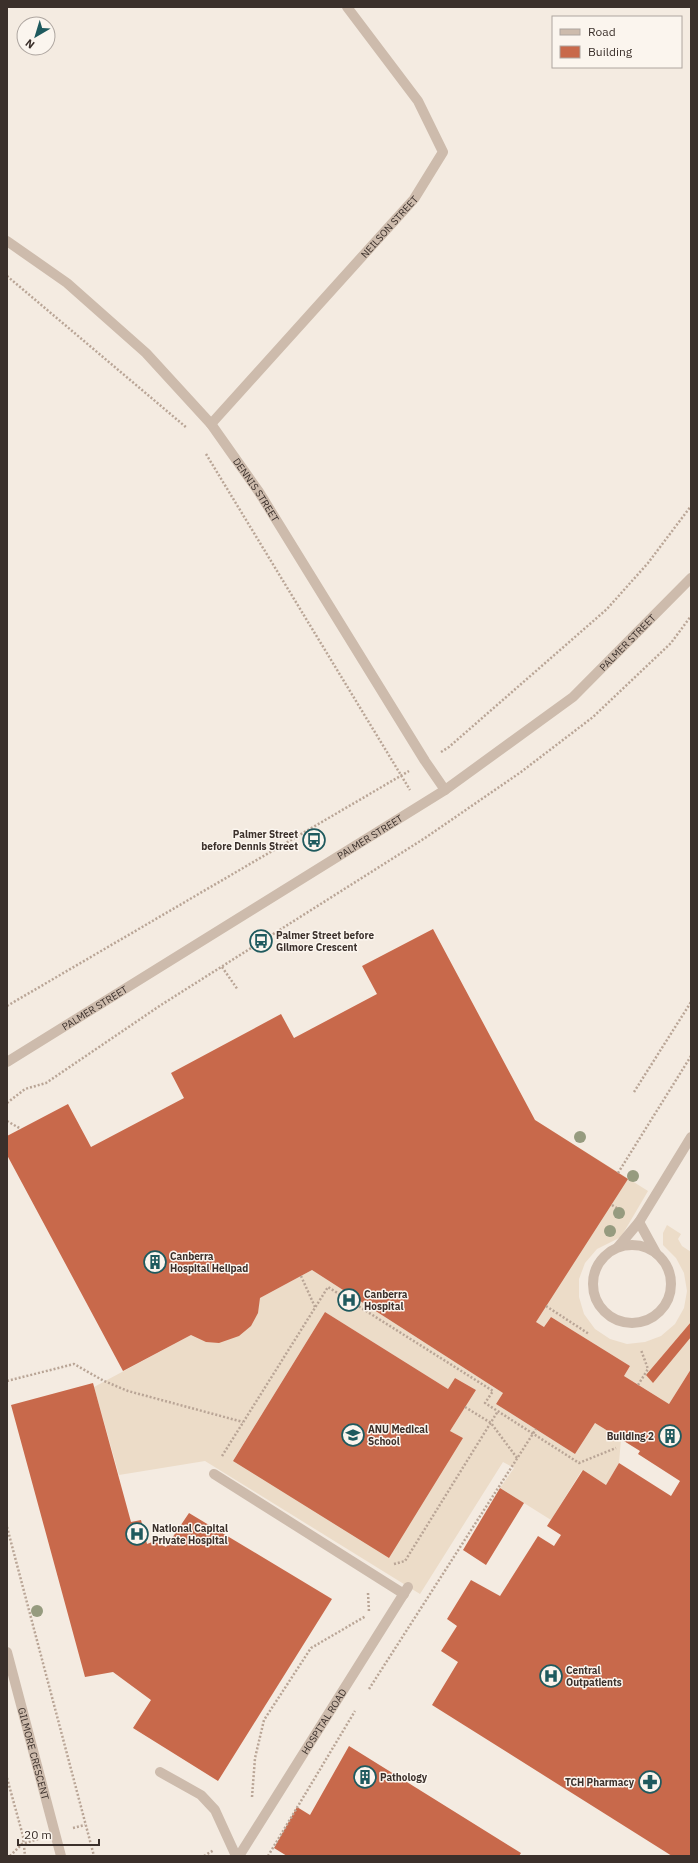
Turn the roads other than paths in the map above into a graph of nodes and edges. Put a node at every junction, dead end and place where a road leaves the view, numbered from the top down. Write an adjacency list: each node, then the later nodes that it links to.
1 (347, 7): 3 (street, NEILSON STREET)
2 (7, 241): 3 (street, DENNIS STREET)
3 (210, 424): 5 (street, DENNIS STREET)
4 (691, 578): 5 (street, PALMER STREET)
5 (445, 790): 6 (street, PALMER STREET)
6 (19, 1056): 7 (street, PALMER STREET); 8 (street, PALMER STREET)
7 (7, 1062)
8 (7, 1066)
9 (691, 1137): 10 (street)
10 (639, 1222): 11 (street); 12 (street)
11 (618, 1247): 12 (street); 12 (street)
12 (656, 1253)
13 (214, 1474): 17 (street, HOSPITAL ROAD)
14 (7, 1652): 16 (street, GILMORE CRESCENT)
15 (160, 1772): 17 (street)
16 (61, 1856)
17 (237, 1856)

